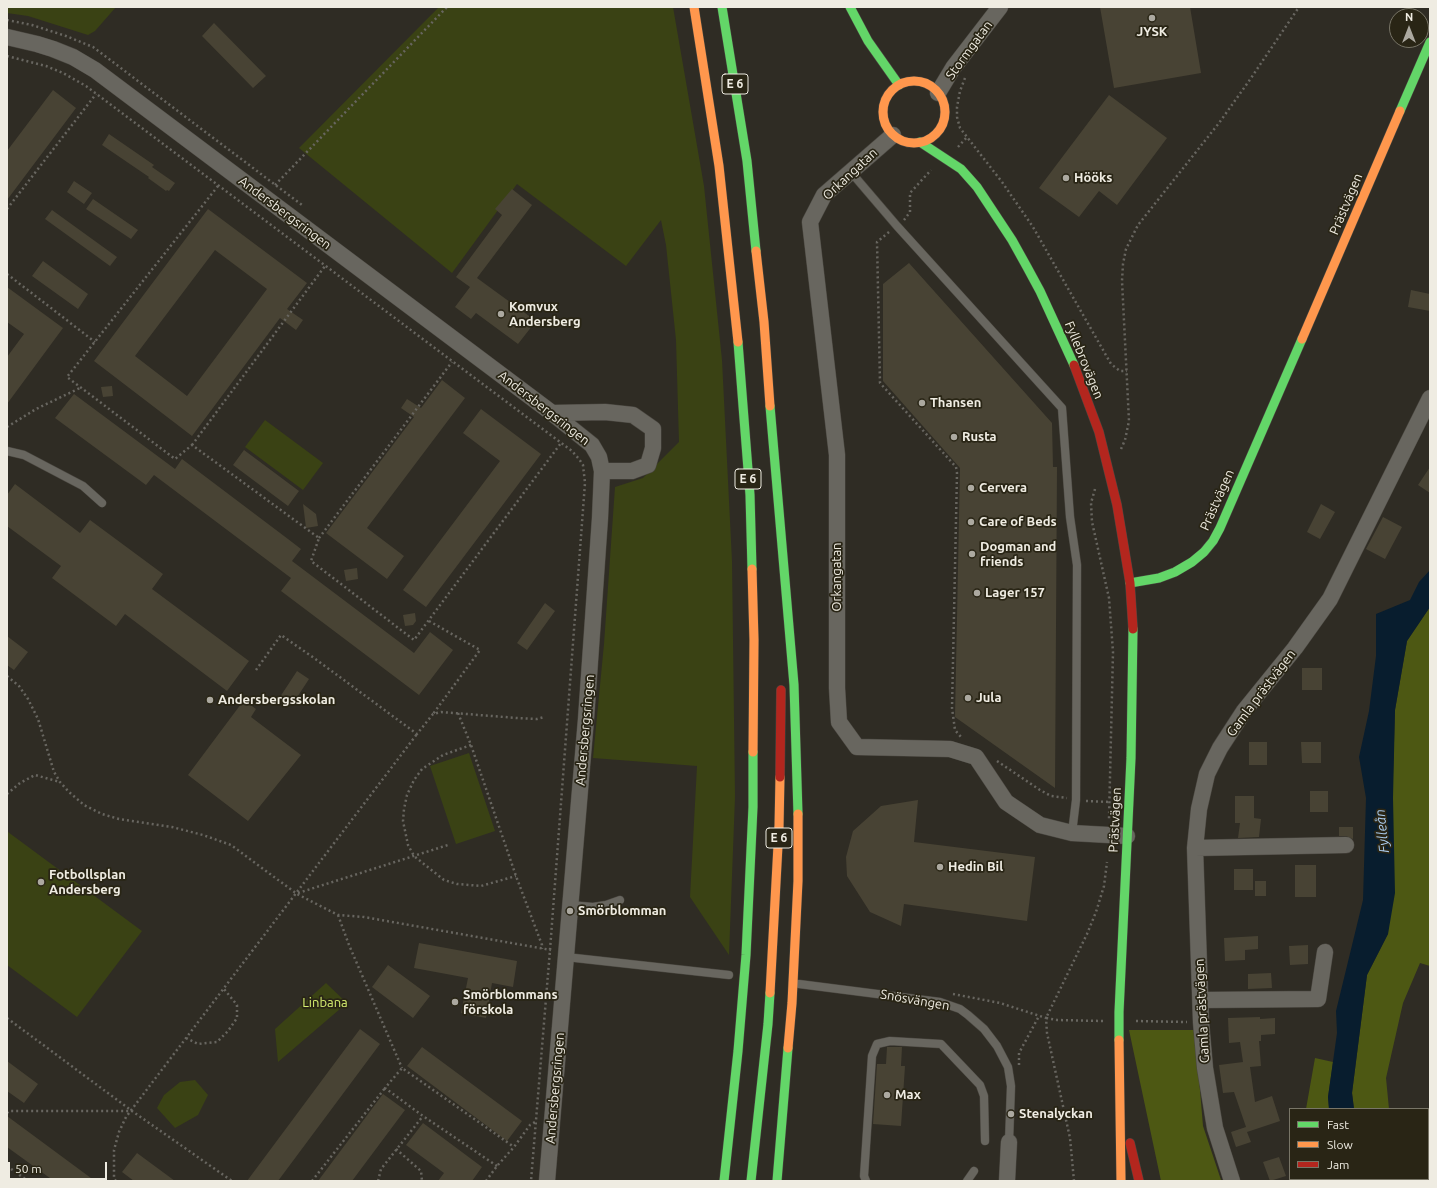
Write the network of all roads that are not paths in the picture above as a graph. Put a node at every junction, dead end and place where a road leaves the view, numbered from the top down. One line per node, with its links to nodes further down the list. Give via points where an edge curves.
1 (694, 7): 39 (main road, E 6, via 719,166 737,323 750,495 753,807 738,1051)
2 (722, 7): 20 (main road, E 6, via 747,161 764,322)
3 (850, 7): 7 (main road, via 868,41)
4 (1000, 7): 8 (street, Stormgatan, via 953,68)
5 (7, 37): 17 (street, Andersbergsringen, via 53,49 95,70)
6 (1430, 42): 22 (main road, Prästvägen, via 1213,542 1192,562 1175,572 1159,578)
7 (899, 85): 8 (main road, via 917,82 929,85); 10 (main road, via 890,92 883,109 884,120)
8 (938, 93): 9 (main road, via 944,108)
9 (942, 123): 11 (main road); 12 (main road, via 933,136)
10 (893, 135): 12 (main road, Fyllebrovägen, via 905,142); 15 (street, Orkangatan)
11 (947, 136)
12 (920, 142): 14 (main road, Fyllebrovägen)
13 (954, 150): 14 (main road, Fyllebrovägen)
14 (961, 169): 22 (main road, Fyllebrovägen, via 977,186 1012,240 1072,358 1106,462 1117,505)
15 (850, 172): 25 (lane, via 1062,408 1070,517 1077,565 1076,800); 25 (street, Orkangatan, via 824,195 810,222 837,455 839,722 857,746 950,749 976,757 1006,802 1040,825)
16 (1430, 398): 28 (street, Gamla prästvägen, via 1330,599 1295,648 1244,711 1220,748 1207,774)
17 (552, 413): 19 (street, Andersbergsringen, via 592,445 599,457); 19 (street, via 605,412 633,415 653,429 654,448 648,465 632,471)
18 (7, 451): 21 (lane, via 24,455 83,486)
19 (602, 472): 30 (street, Andersbergsringen, via 586,719)
20 (777, 494): 23 (main road, E 6); 45 (main road, via 794,685 798,881 791,1011)
21 (102, 503)
22 (1130, 583): 26 (main road, Prästvägen, via 1133,616)
23 (781, 638)
24 (781, 677): 44 (main road, E 6, via 779,827 769,1016)
25 (1072, 833): 26 (street, Orkangatan)
26 (1127, 836): 36 (main road, Prästvägen, via 1119,1012)
27 (1346, 845): 28 (street)
28 (1194, 848): 35 (street, Gamla prästvägen)
29 (620, 900): 30 (lane, via 593,907)
30 (570, 905): 32 (street, Andersbergsringen)
31 (1325, 952): 35 (street, via 1318,999)
32 (567, 953): 33 (lane); 41 (street, Andersbergsringen)
33 (729, 976)
34 (799, 984): 38 (lane, Snösvängen, via 940,1002 960,1009 968,1015 997,1046 1008,1067 1011,1086)
35 (1201, 1000): 51 (street, Gamla prästvägen, via 1205,1068 1215,1128)
36 (1121, 1098): 49 (main road, Prästvägen); 50 (main road, Prästvägen)
37 (985, 1141): 46 (lane, via 984,1096 980,1085 941,1044 890,1041 877,1044 872,1056 864,1176)
38 (1009, 1142): 48 (street, Snösvängen)
39 (726, 1163): 42 (main road); 43 (main road, E 6)
40 (974, 1171): 47 (lane)
41 (547, 1181)
42 (720, 1181)
43 (724, 1181)
44 (751, 1181)
45 (776, 1181)
46 (866, 1181)
47 (968, 1181)
48 (1007, 1181)
49 (1121, 1181)
50 (1139, 1181)
51 (1232, 1181)

